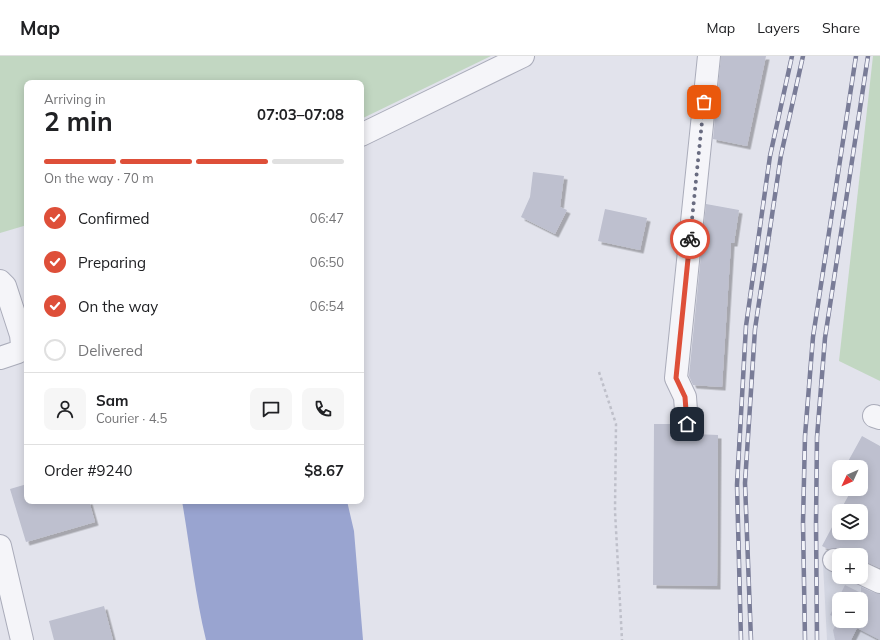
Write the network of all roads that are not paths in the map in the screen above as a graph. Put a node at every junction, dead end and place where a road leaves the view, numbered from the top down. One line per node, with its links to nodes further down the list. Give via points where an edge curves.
1 (522, 56): 3 (street)
2 (709, 56): 6 (street, via 676,378 685,397)
3 (364, 134)
4 (0, 281): 5 (street, via 5,286 22,345 18,352)
5 (0, 358)
6 (687, 424)
7 (0, 546): 10 (street)
8 (868, 576): 9 (street)
9 (880, 582)
10 (22, 640)

